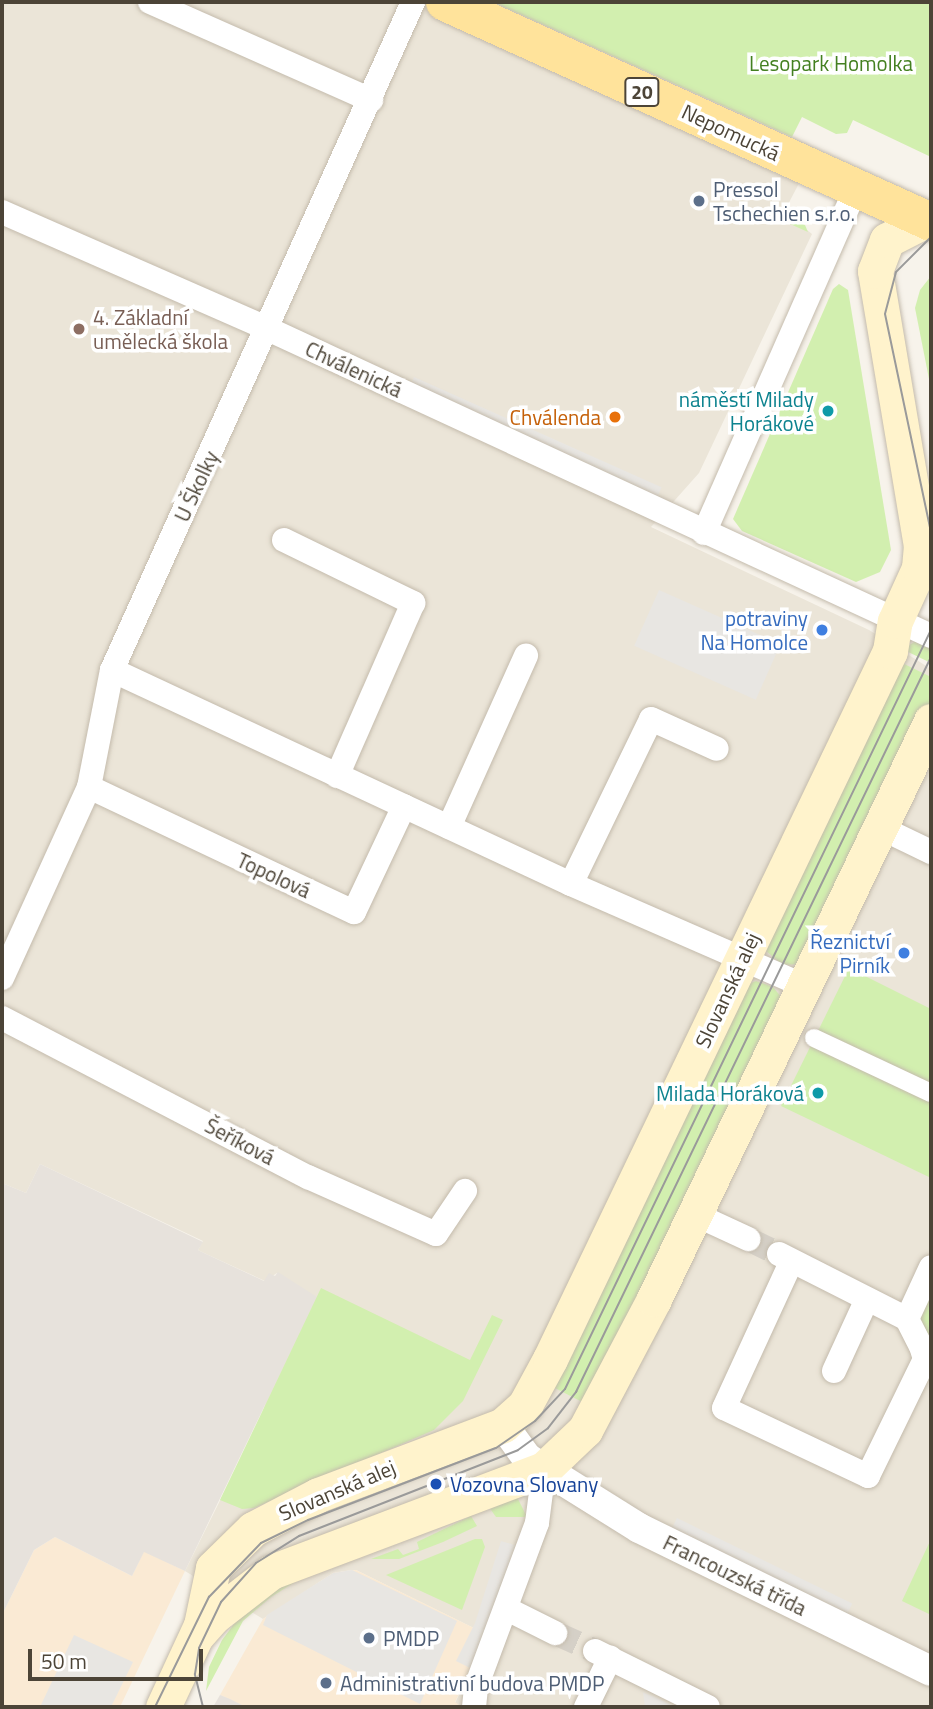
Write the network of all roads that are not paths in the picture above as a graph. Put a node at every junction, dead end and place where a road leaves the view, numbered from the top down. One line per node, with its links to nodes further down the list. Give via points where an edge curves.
1 (150, 2): 4 (street)
2 (413, 2): 4 (street, U Školky)
3 (445, 2): 5 (main road, Nepomucká / 20)
4 (371, 100): 9 (street, U Školky)
5 (859, 192): 7 (main road, 20); 8 (main road, via 880,223); 12 (street)
6 (2, 212): 9 (street, Chválenická)
7 (929, 221): 8 (main road, via 894,233)
8 (878, 254): 10 (main road, via 875,271)
9 (268, 329): 12 (street, Chválenická); 17 (street, U Školky)
10 (901, 428): 11 (main road); 14 (main road, via 921,558)
11 (931, 479)
12 (704, 533): 14 (street)
13 (284, 540): 20 (street, via 413,603)
14 (895, 621): 15 (street); 27 (main road, Slovanská alej, via 890,651)
15 (931, 636)
16 (526, 656): 23 (street)
17 (113, 670): 20 (street); 21 (street, U Školky)
18 (931, 721): 24 (main road, Slovanská alej)
19 (717, 749): 26 (street, via 651,719)
20 (337, 776): 22 (street)
21 (89, 787): 22 (street, Topolová, via 354,912); 28 (street, U Školky)
22 (404, 806): 23 (street)
23 (449, 827): 26 (street)
24 (879, 827): 25 (street); 29 (main road, Slovanská alej)
25 (931, 852)
26 (570, 884): 27 (street)
27 (742, 959): 29 (street); 41 (main road, Slovanská alej, via 545,1369 525,1405)
28 (2, 978)
29 (804, 986): 34 (main road, Slovanská alej)
30 (2, 1018): 33 (street, Šeříková, via 308,1177 436,1234)
31 (814, 1038): 32 (street)
32 (931, 1093)
33 (465, 1191)
34 (694, 1214): 35 (street); 42 (main road, Slovanská alej, via 594,1416 574,1444)
35 (748, 1239)
36 (931, 1267): 38 (street)
37 (867, 1299): 38 (street); 39 (street, via 785,1258 724,1408 868,1476); 40 (street)
38 (907, 1319): 39 (street)
39 (926, 1352)
40 (834, 1371)
41 (503, 1424): 42 (street, via 518,1450); 45 (main road, Slovanská alej, via 318,1495 253,1529 213,1568)
42 (544, 1469): 43 (street, via 537,1523); 45 (main road, Slovanská alej, via 290,1563 213,1617); 46 (street, Francouzská třída, via 639,1528)
43 (507, 1609): 44 (street); 48 (street, via 476,1687)
44 (555, 1633)
45 (195, 1639): 47 (main road, Slovanská alej)
46 (931, 1671)
47 (163, 1707)
48 (474, 1707)
49 (586, 1707): 50 (street, via 603,1655)
50 (708, 1707)

